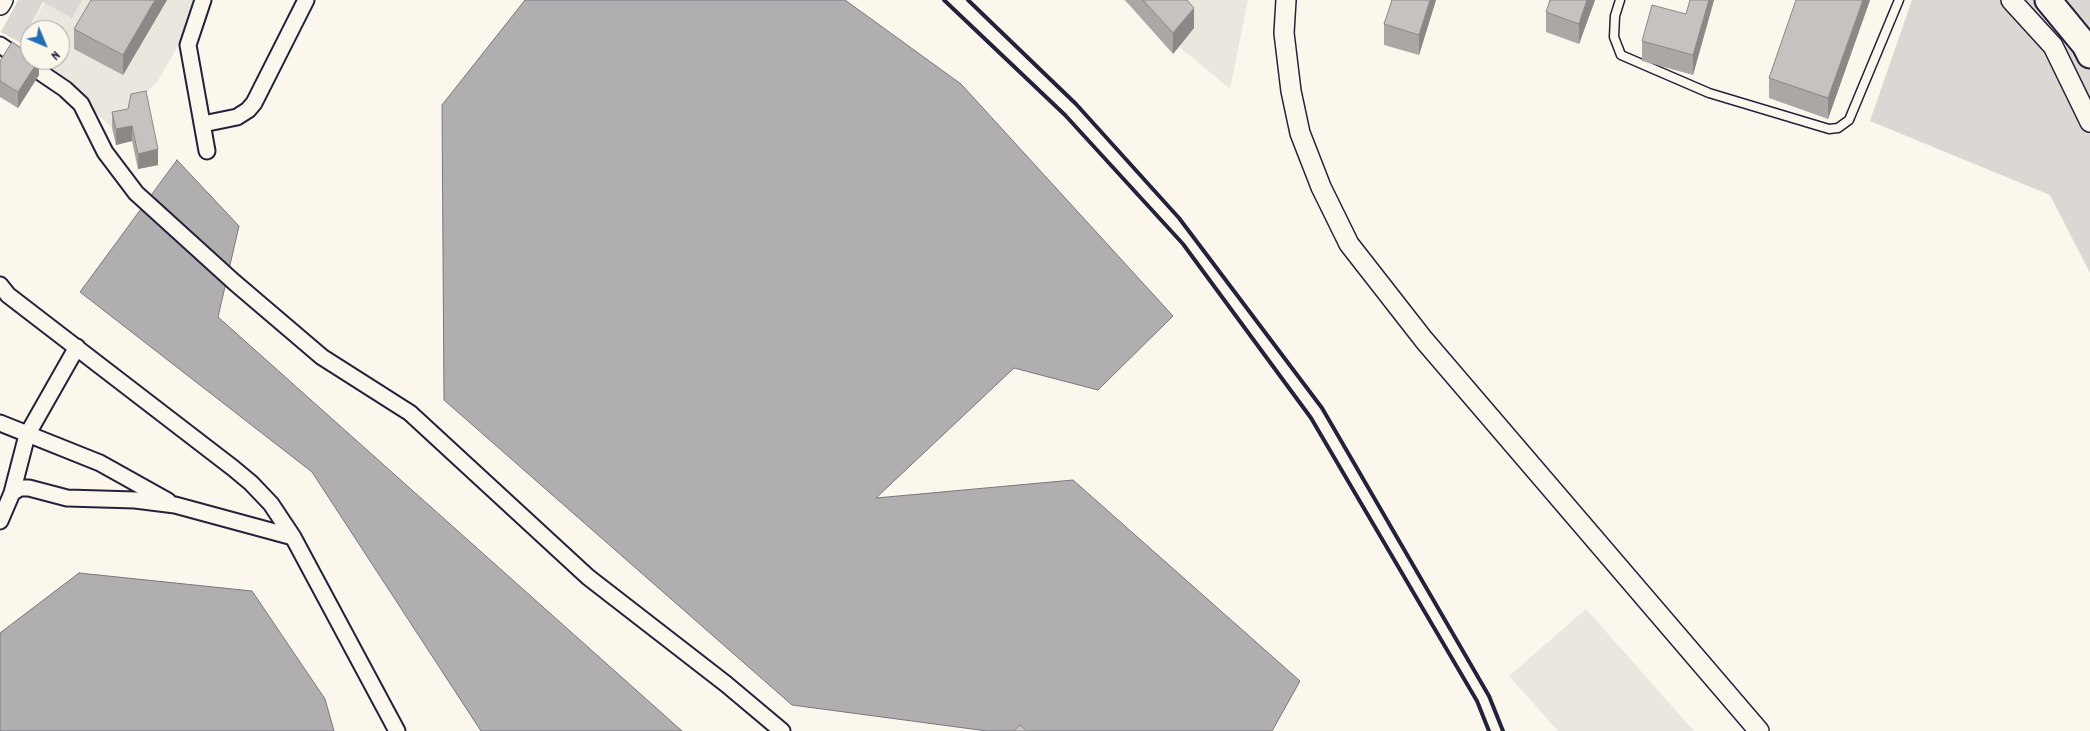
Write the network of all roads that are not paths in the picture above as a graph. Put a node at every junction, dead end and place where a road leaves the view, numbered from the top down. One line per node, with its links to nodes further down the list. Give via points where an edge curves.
1 (3, 0): 9 (street)
2 (203, 0): 13 (street, via 188,45)
3 (306, 0): 13 (street, via 254,103 237,117)
4 (1286, 0): 25 (street, via 1284,33 1300,133 1320,187 1349,244 1424,340)
5 (1620, 0): 6 (lane, via 1614,37 1621,55 1709,93 1829,129 1838,128 1848,120)
6 (1898, 0)
7 (2011, 0): 12 (street, via 2053,46)
8 (2048, 0): 11 (highway)
9 (0, 6)
10 (0, 45): 24 (street, via 82,104 105,152 142,200 234,282 322,357 410,413 588,577)
11 (2090, 55)
12 (2090, 122)
13 (203, 124): 14 (street)
14 (207, 151)
15 (0, 286): 16 (street)
16 (77, 347): 18 (street); 22 (street, via 251,483)
17 (0, 423): 18 (street)
18 (27, 435): 19 (street); 20 (street, via 100,463)
19 (6, 497): 20 (street, via 20,488 29,488 67,498); 21 (street)
20 (175, 505): 22 (street)
21 (0, 521)
22 (294, 536): 23 (street)
23 (397, 731)
24 (782, 731)
25 (1760, 731)

